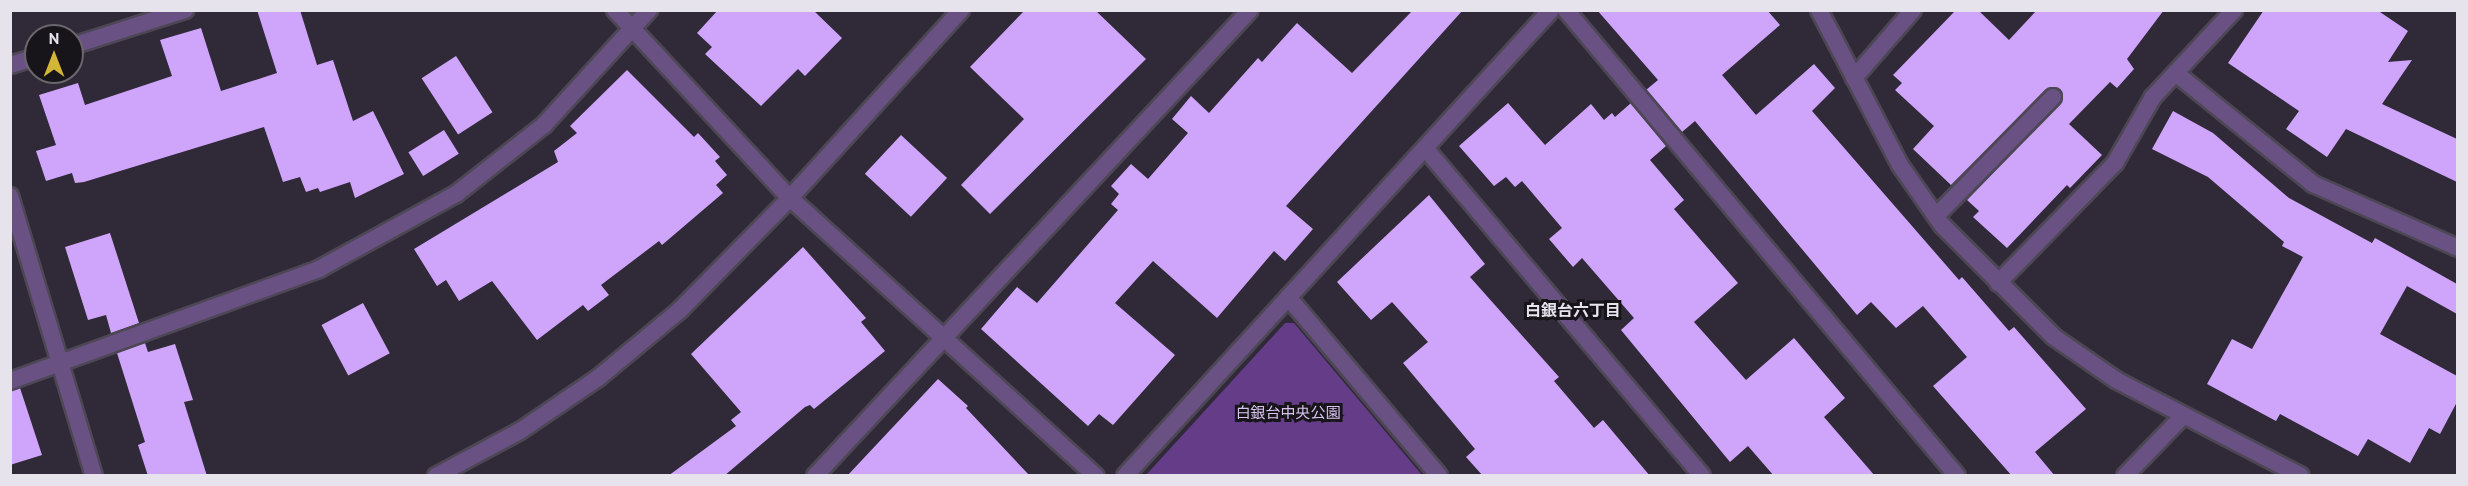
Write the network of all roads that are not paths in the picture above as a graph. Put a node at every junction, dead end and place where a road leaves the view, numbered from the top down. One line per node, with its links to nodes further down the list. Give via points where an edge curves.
1 (185, 10): 12 (street)
2 (615, 10): 11 (street)
3 (649, 10): 11 (street)
4 (961, 10): 18 (street)
5 (1250, 10): 23 (street)
6 (1551, 10): 16 (street)
7 (1566, 10): 34 (street)
8 (1819, 10): 14 (street)
9 (1913, 10): 14 (street)
10 (2234, 10): 13 (street)
11 (632, 29): 18 (street); 24 (street, via 544,125 456,194 319,268)
12 (84, 42)
13 (2178, 75): 20 (street, via 2313,184); 21 (street, via 2153,97 2115,163)
14 (1854, 78): 19 (street, via 1900,165)
15 (2053, 97): 19 (street)
16 (1425, 148): 22 (street); 33 (street)
17 (10, 196): 24 (street)
18 (790, 198): 23 (street); 29 (street, via 680,310 598,378 520,431)
19 (1936, 216): 21 (street)
20 (2457, 248)
21 (1998, 283): 26 (street, via 2054,337 2116,380)
22 (1288, 297): 31 (street); 32 (street)
23 (942, 339): 27 (street); 30 (street)
24 (61, 364): 25 (street); 28 (street)
25 (10, 381)
26 (2183, 416): 35 (street); 36 (street)
27 (816, 475)
28 (94, 476)
29 (436, 476)
30 (1095, 476)
31 (1125, 476)
32 (1439, 476)
33 (1702, 476)
34 (1957, 476)
35 (2125, 476)
36 (2301, 476)

